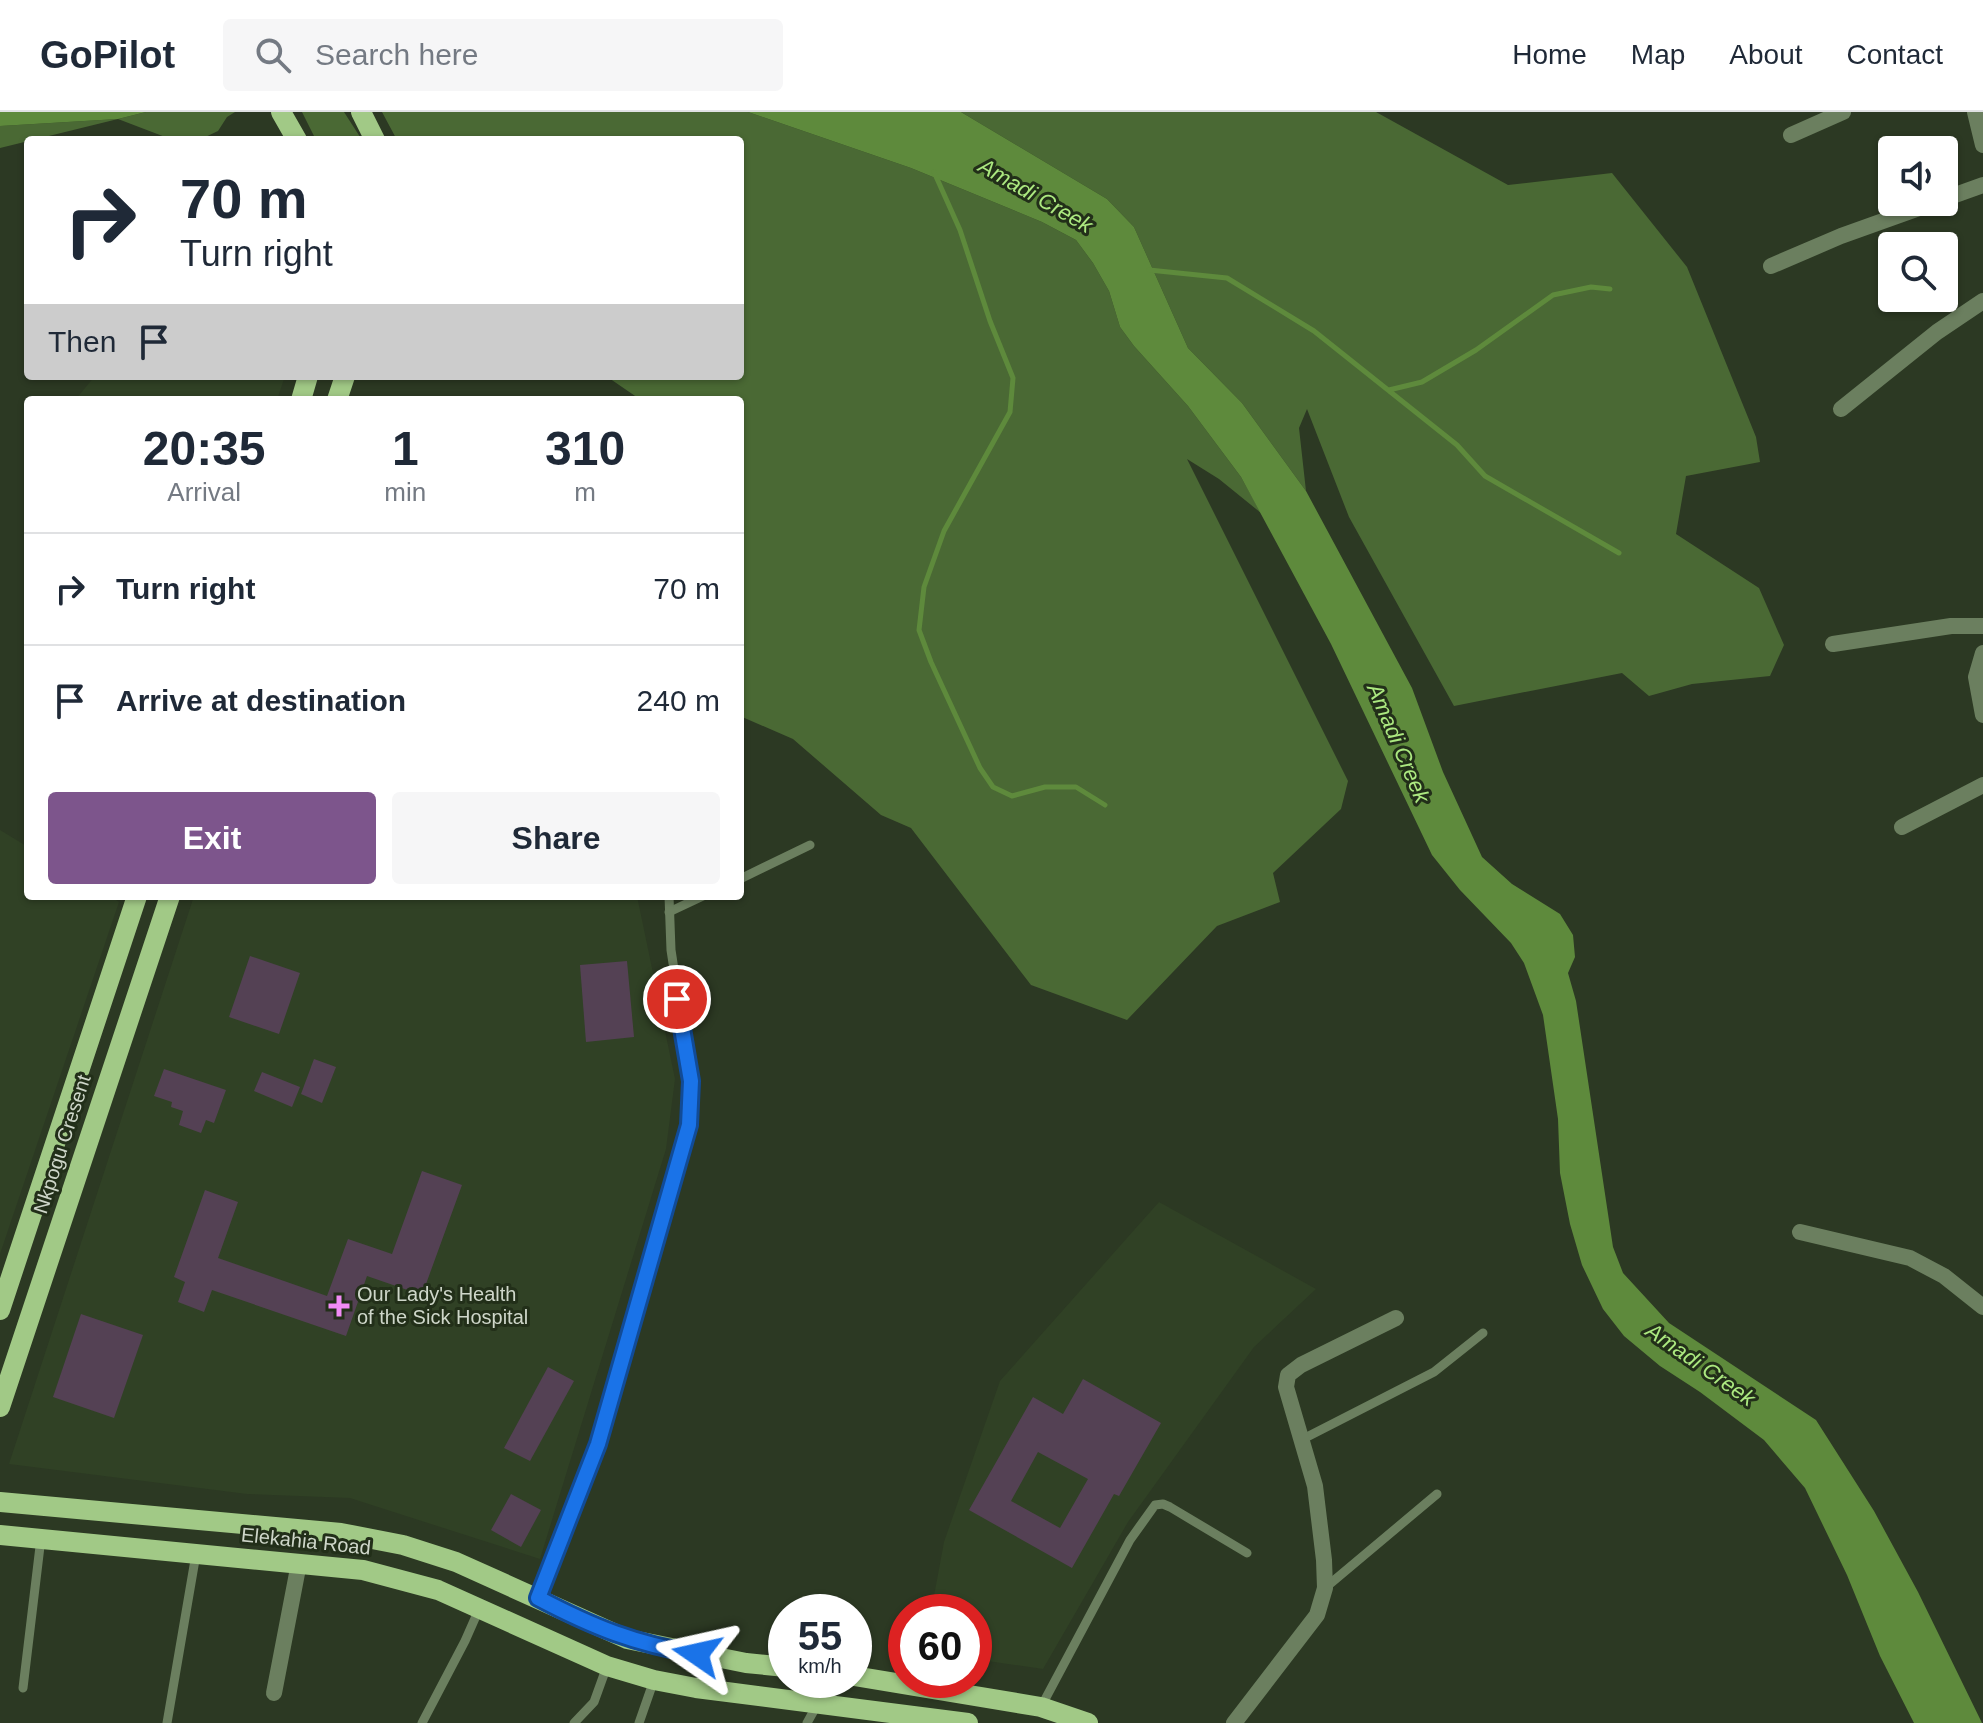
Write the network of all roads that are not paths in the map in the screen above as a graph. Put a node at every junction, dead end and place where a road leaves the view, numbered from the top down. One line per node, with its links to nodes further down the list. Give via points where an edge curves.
1 (281, 112): 6 (main road)
2 (1843, 112): 5 (street)
3 (1975, 112): 8 (street)
4 (362, 114): 7 (main road)
5 (1791, 135)
6 (295, 136)
7 (373, 136)
8 (1983, 145)
9 (1983, 185): 10 (street)
10 (1958, 194)
11 (1897, 216): 12 (street)
12 (1771, 266)
13 (1983, 301): 14 (street)
14 (1841, 409)
15 (1983, 626): 16 (street)
16 (1833, 644)
17 (1983, 653): 18 (street, via 1976,677)
18 (1983, 715)
19 (1983, 785): 20 (street)
20 (1902, 827)
21 (810, 845): 22 (lane)
22 (744, 877)
23 (136, 900): 30 (main road, Nkpogu Cresent)
24 (169, 900): 33 (main road, Nkpogu Cresent)
25 (669, 900): 27 (lane)
26 (694, 900): 27 (lane)
27 (669, 912): 44 (lane, via 691,1081 689,1125 598,1444)
28 (1800, 1232): 29 (street, via 1910,1258 1944,1276)
29 (1983, 1307)
30 (0, 1310)
31 (1396, 1318): 34 (street, via 1288,1375 1286,1387)
32 (1483, 1333): 34 (lane, via 1434,1372)
33 (0, 1407)
34 (1301, 1440): 43 (street, via 1315,1486)
35 (0, 1484): 37 (main road)
36 (1437, 1494): 43 (lane)
37 (10, 1503): 44 (main road, Elekahia Road, via 341,1533 456,1562)
38 (0, 1535): 39 (main road, Elekahia Road)
39 (41, 1538): 41 (main road, Elekahia Road); 50 (lane)
40 (1247, 1553): 53 (lane, via 1170,1507 1155,1505 1130,1540)
41 (196, 1554): 42 (main road, Elekahia Road); 55 (lane)
42 (299, 1563): 45 (main road, Elekahia Road, via 390,1576); 51 (street)
43 (1325, 1588): 62 (street, via 1317,1615)
44 (538, 1598): 46 (main road, Elekahia Road, via 627,1639)
45 (480, 1607): 47 (main road, Elekahia Road); 56 (lane)
46 (768, 1665)
47 (607, 1666): 49 (main road, Elekahia Road); 57 (lane, via 594,1702)
48 (872, 1679): 53 (main road)
49 (654, 1680): 52 (main road, Elekahia Road); 58 (lane)
50 (23, 1688)
51 (274, 1693)
52 (819, 1702): 54 (main road, Elekahia Road); 59 (lane)
53 (1041, 1707): 61 (main road)
54 (927, 1720): 60 (main road, Elekahia Road)
55 (167, 1723)
56 (422, 1723)
57 (574, 1723)
58 (639, 1723)
59 (807, 1723)
60 (968, 1723)
61 (1088, 1723)
62 (1234, 1723)

